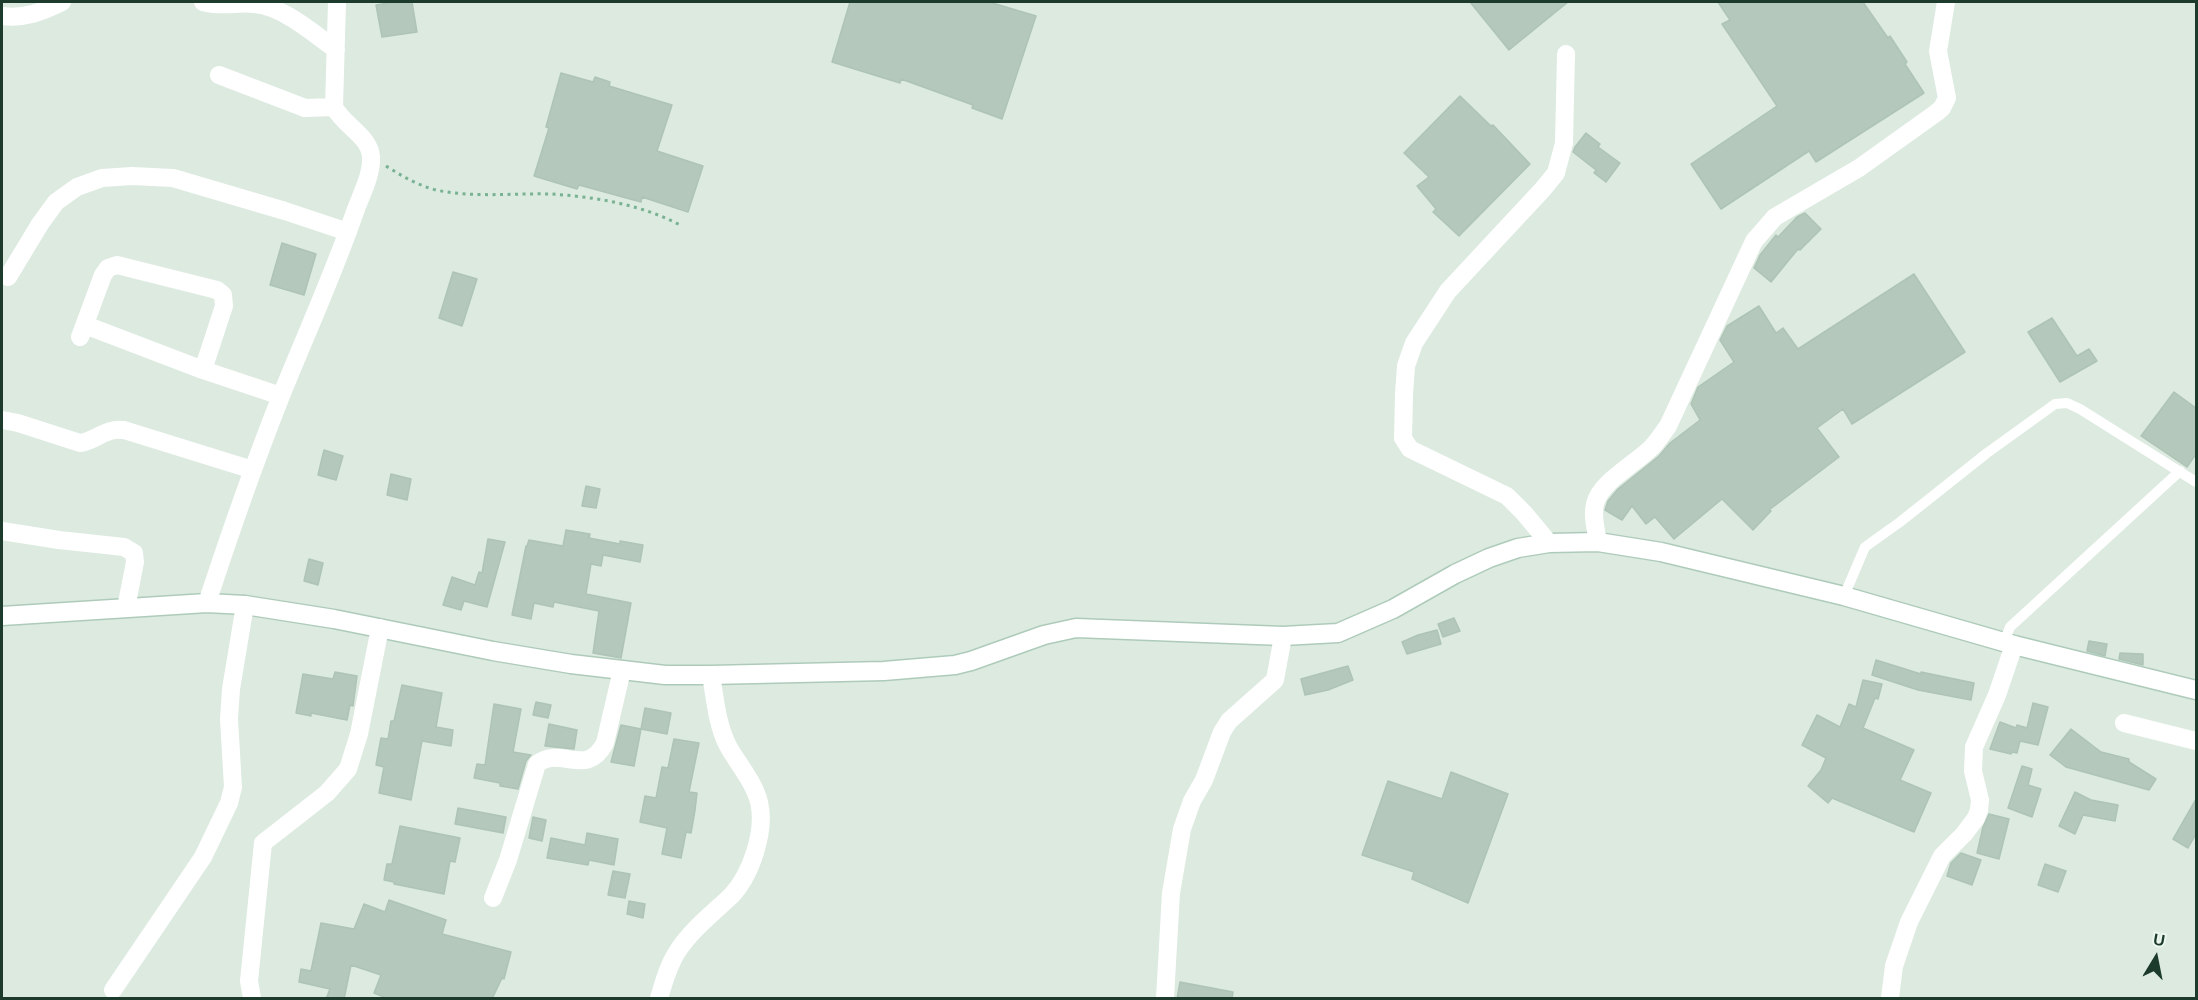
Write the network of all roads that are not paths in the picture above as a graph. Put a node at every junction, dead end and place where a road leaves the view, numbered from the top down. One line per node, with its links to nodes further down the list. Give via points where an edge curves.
1 (62, 2): 5 (street, via 28,16)
2 (203, 2): 6 (street, via 259,4 298,22)
3 (337, 2): 6 (street)
4 (1946, 2): 19 (street, via 1938,51 1947,91 1945,103 1858,168 1775,217 1754,242 1668,426 1650,448 1599,494 1593,516)
5 (2, 16)
6 (336, 50): 9 (street)
7 (1566, 54): 20 (street, via 1564,143 1556,173 1448,291 1409,353 1404,394 1403,438 1410,449 1507,496)
8 (219, 75): 9 (street, via 305,108)
9 (334, 107): 10 (street, via 368,145 371,156)
10 (348, 232): 11 (street, via 173,178 102,178 77,187 56,202); 13 (street)
11 (8, 277)
12 (202, 370): 12 (street, via 83,331 108,268 117,265 217,290 223,295 224,306); 13 (street)
13 (281, 396): 15 (street)
14 (2, 420): 15 (street, via 80,443 108,430 124,430)
15 (253, 470): 22 (street)
16 (2180, 471): 17 (lane); 21 (lane, via 2080,409 2067,403 2055,404 1865,547); 28 (lane, via 2010,627)
17 (2196, 482)
18 (2, 531): 23 (street, via 124,547 134,554 135,562)
19 (1598, 542): 20 (street); 21 (street, via 1661,552)
20 (1549, 543): 27 (street, via 1518,548 1472,565 1349,630)
21 (1844, 596): 28 (street)
22 (207, 603): 23 (street); 25 (street)
23 (126, 608): 24 (street)
24 (2, 616)
25 (243, 621): 26 (street, via 286,610); 35 (street, via 231,689 233,787 229,803 203,856)
26 (380, 627): 29 (street, via 493,651); 36 (street, via 359,734 348,769 327,793 263,843 249,981)
27 (1283, 636): 30 (street, via 1077,628 1044,634 955,665 884,671); 38 (street, via 1275,680 1222,732 1182,829 1171,893)
28 (2009, 644): 31 (street); 39 (street, via 1994,702 1974,747 1979,810 1964,834 1941,856 1909,922 1894,966)
29 (622, 670): 30 (street); 34 (street, via 600,753 582,762 554,758 537,764)
30 (711, 675): 37 (street, via 723,733 759,801 760,827 754,858 740,882 677,952)
31 (2196, 690)
32 (2124, 723): 33 (street)
33 (2196, 741)
34 (493, 898)
35 (113, 990)
36 (252, 999)
37 (659, 999)
38 (1165, 999)
39 (1890, 999)

